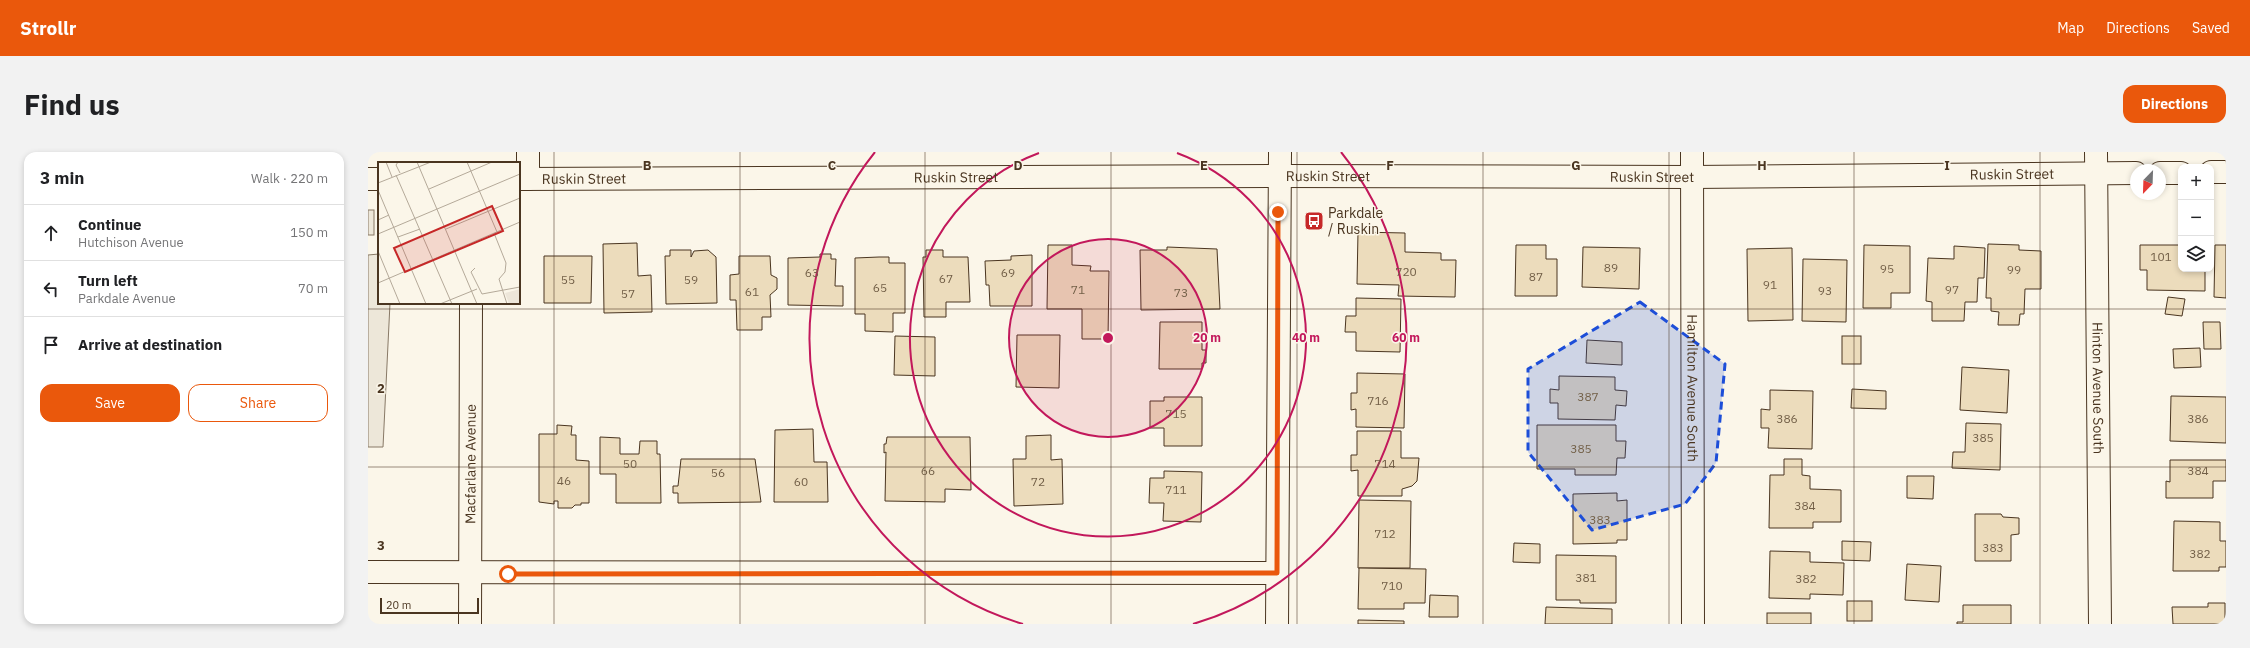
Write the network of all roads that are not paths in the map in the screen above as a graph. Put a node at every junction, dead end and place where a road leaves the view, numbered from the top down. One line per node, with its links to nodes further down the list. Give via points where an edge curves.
1 (528, 152): 13 (street)
2 (1280, 152): 11 (street)
3 (1692, 152): 12 (street, Hamilton Avenue South)
4 (2096, 152): 10 (street, Hinton Avenue South)
5 (2214, 172): 6 (street)
6 (2226, 172)
7 (2130, 173): 10 (street, Ruskin Street)
8 (2166, 173): 9 (street)
9 (2178, 173)
10 (2096, 174): 12 (street, Ruskin Street); 21 (street, Hinton Avenue South)
11 (1279, 176): 12 (street, Ruskin Street); 13 (street, Ruskin Street); 16 (street)
12 (1692, 178): 20 (street, Hamilton Avenue South)
13 (523, 179)
14 (471, 304): 17 (street, Macfarlane Avenue)
15 (368, 572): 17 (street)
16 (1277, 573): 17 (street); 19 (street)
17 (470, 574): 18 (street, Macfarlane Avenue)
18 (470, 624)
19 (1277, 624)
20 (1693, 624)
21 (2100, 624)

